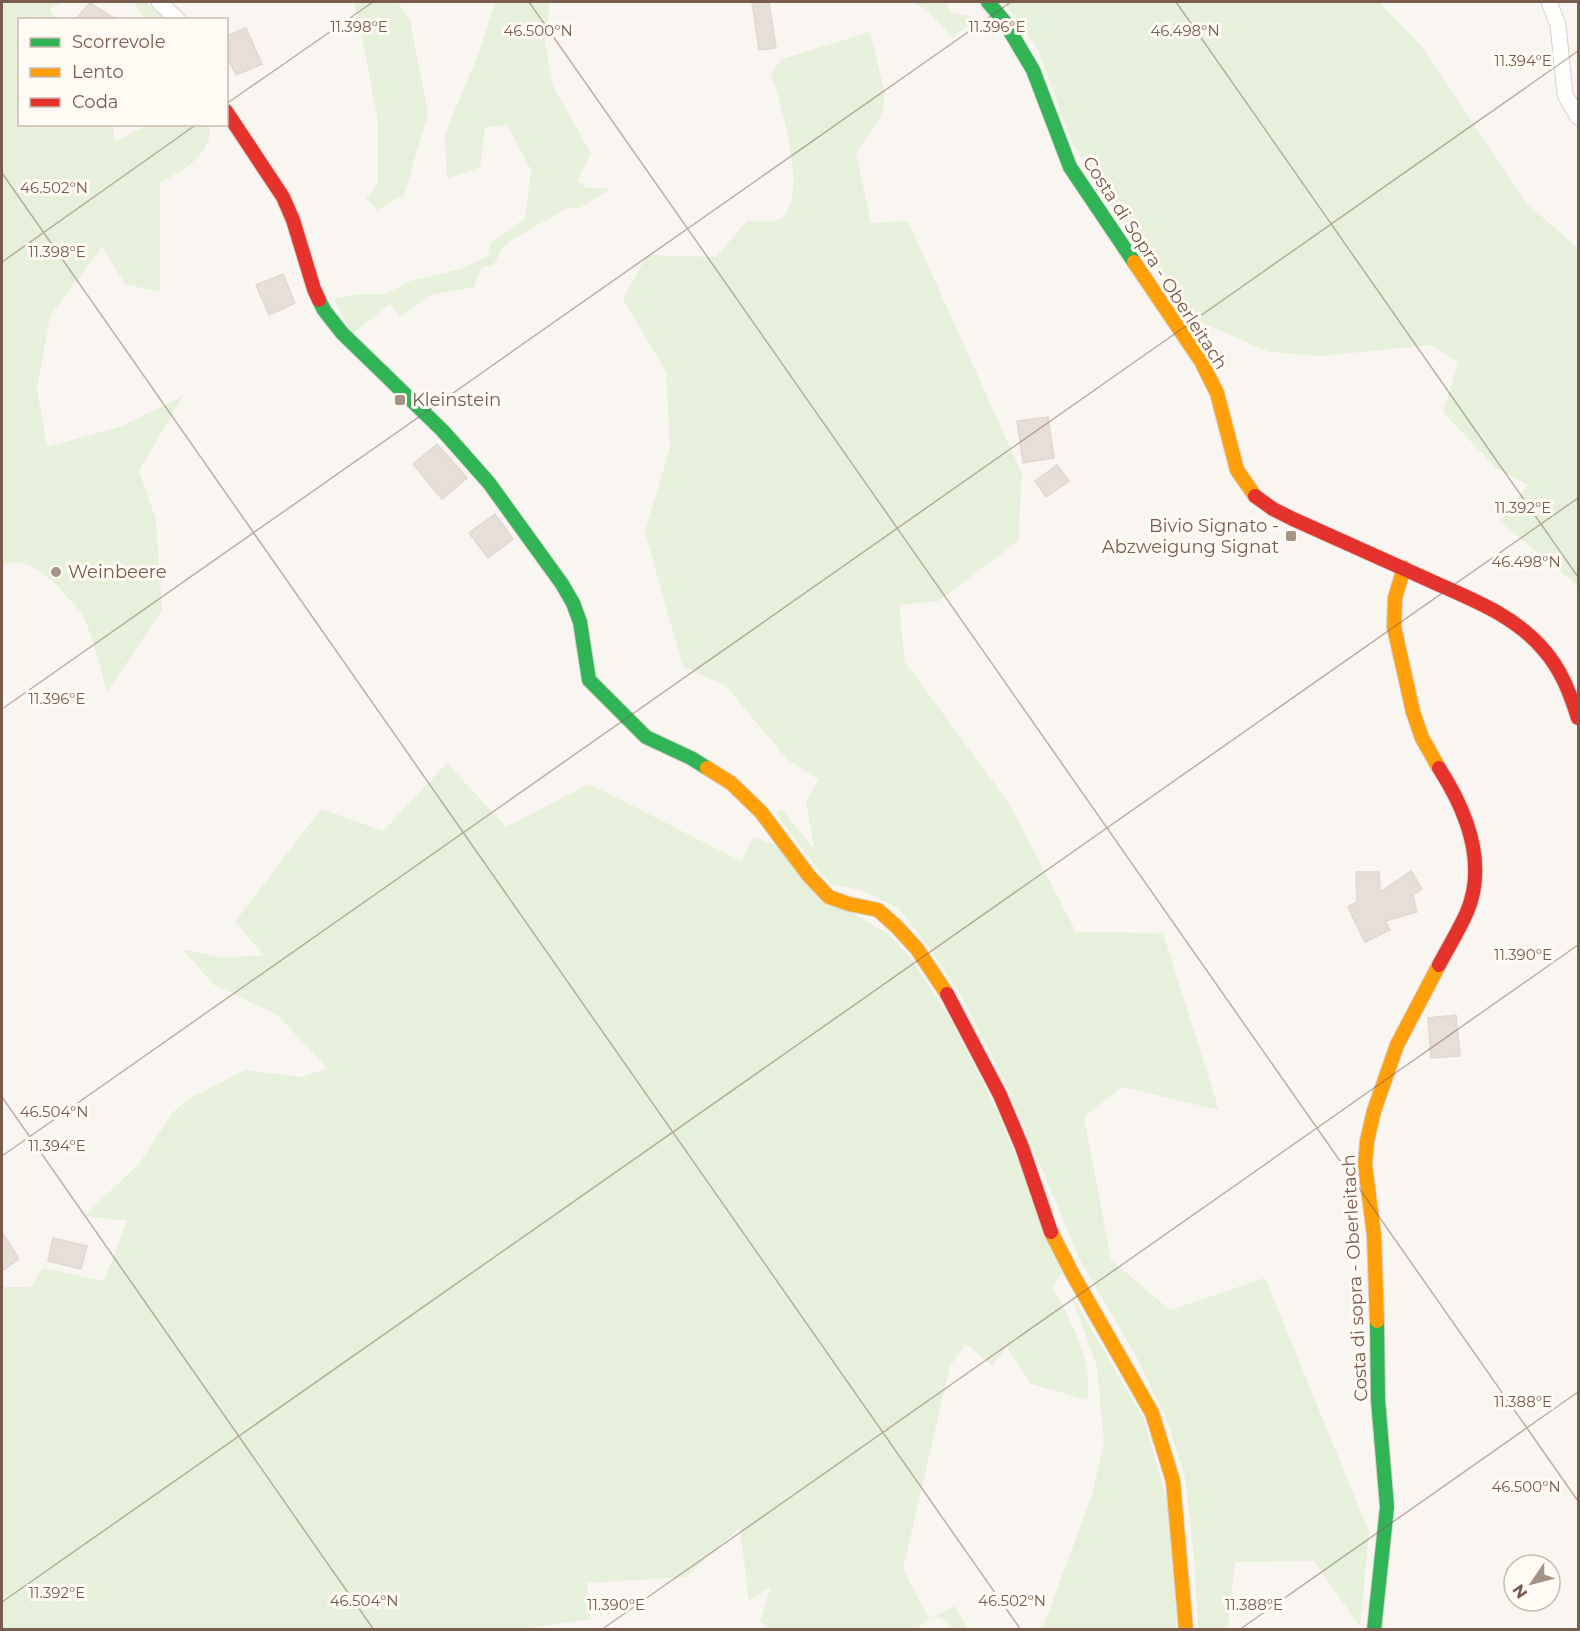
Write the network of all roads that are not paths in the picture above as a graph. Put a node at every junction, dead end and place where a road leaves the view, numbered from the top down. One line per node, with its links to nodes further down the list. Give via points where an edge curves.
1 (159, 2): 4 (street)
2 (988, 2): 7 (street, Costa di Sopra - Oberleitach, via 1033,70 1070,167 1201,361 1217,393 1237,470 1246,486 1273,509)
3 (1549, 2): 6 (street, via 1558,25 1565,96)
4 (176, 18)
5 (228, 114): 9 (street, via 283,197 324,310 489,483 562,584 580,622 589,680 646,737 692,758 731,783 761,812 829,897 878,910 917,949 949,998 1000,1095 1048,1225 1152,1413 1173,1481)
6 (1578, 117)
7 (1404, 568): 8 (street, Costa di Sopra - Oberleitach, via 1464,596 1519,627 1538,643 1555,663); 10 (street, Costa di sopra - Oberleitach, via 1396,588 1393,618 1401,668 1427,748 1464,816 1476,871 1467,912 1397,1045 1367,1141 1365,1165 1374,1235 1378,1400 1387,1507)
8 (1578, 718)
9 (1186, 1629)
10 (1374, 1629)

